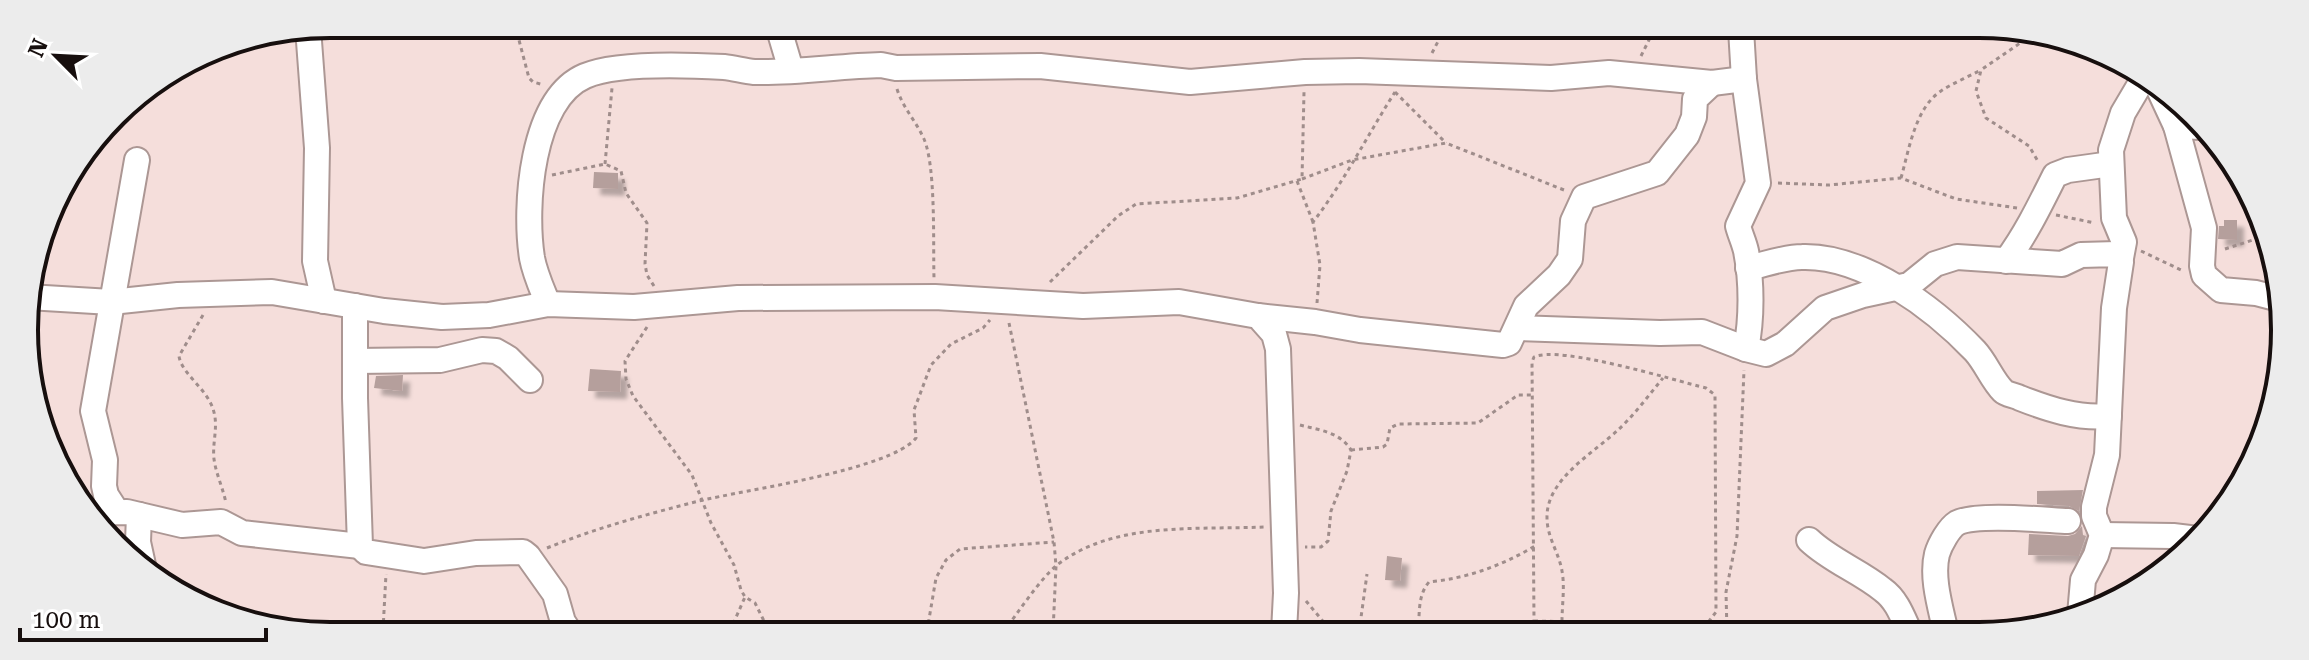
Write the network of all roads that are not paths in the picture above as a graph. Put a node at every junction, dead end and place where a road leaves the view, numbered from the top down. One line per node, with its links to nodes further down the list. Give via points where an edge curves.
1 (782, 38): 4 (street)
2 (1741, 38): 5 (street)
3 (309, 39): 19 (street, via 317,148 315,261)
4 (791, 70): 6 (street, via 1040,66 1190,82 1305,72 1551,78 1632,73); 21 (street, via 614,70 589,74 563,90 538,139 533,179 532,260)
5 (1744, 79): 6 (street); 15 (street, via 1758,183 1738,226)
6 (1712, 83): 26 (street, via 1695,99 1687,135 1662,168 1584,197 1573,221 1570,259 1526,306)
7 (2139, 86): 12 (street, via 2115,133)
8 (2167, 106): 9 (street)
9 (2176, 126): 10 (street); 17 (street, via 2204,228 2202,266 2208,281 2221,290)
10 (2188, 126)
11 (137, 160): 20 (street)
12 (2111, 164): 13 (street, via 2112,206 2124,242); 14 (street, via 2068,170 2053,178)
13 (2121, 258): 14 (street, via 2113,253 2081,255 2062,264); 32 (street)
14 (2017, 262): 16 (street, via 1957,257)
15 (1748, 268): 16 (street, via 1800,257 1830,258); 28 (street)
16 (1897, 288): 28 (street, via 1825,308 1774,352); 32 (street, via 1960,336 2005,393 2049,409)
17 (2269, 296)
18 (40, 298): 20 (street)
19 (324, 301): 20 (street, via 272,292); 22 (street)
20 (111, 302): 34 (street, via 93,411 105,460 106,495)
21 (548, 304): 23 (street, via 634,307 738,298 935,297 1083,306 1179,302); 24 (street)
22 (355, 306): 24 (street); 30 (street)
23 (1258, 316): 25 (street); 27 (street)
24 (442, 317): 29 (street)
25 (1304, 320): 26 (street, via 1503,345); 27 (street)
26 (1518, 328): 28 (street, via 1702,332)
27 (1276, 339): 43 (street)
28 (1746, 349)
29 (440, 360): 30 (street); 31 (street, via 496,351)
30 (355, 361): 39 (street)
31 (530, 380)
32 (2109, 416): 36 (street, via 2107,455 2094,507)
33 (102, 513): 34 (street)
34 (128, 514): 39 (street, via 174,525 210,521 242,533); 40 (street)
35 (2068, 521): 45 (street, via 1976,519 1956,524 1937,554)
36 (2102, 535): 37 (street); 41 (street, via 2083,580)
37 (2183, 538)
38 (1809, 540): 44 (street, via 1885,590)
39 (360, 546): 42 (street, via 366,552 424,561 516,551 528,556 555,594)
40 (140, 553)
41 (2081, 604)
42 (563, 622)
43 (1284, 622)
44 (1904, 622)
45 (1944, 622)

